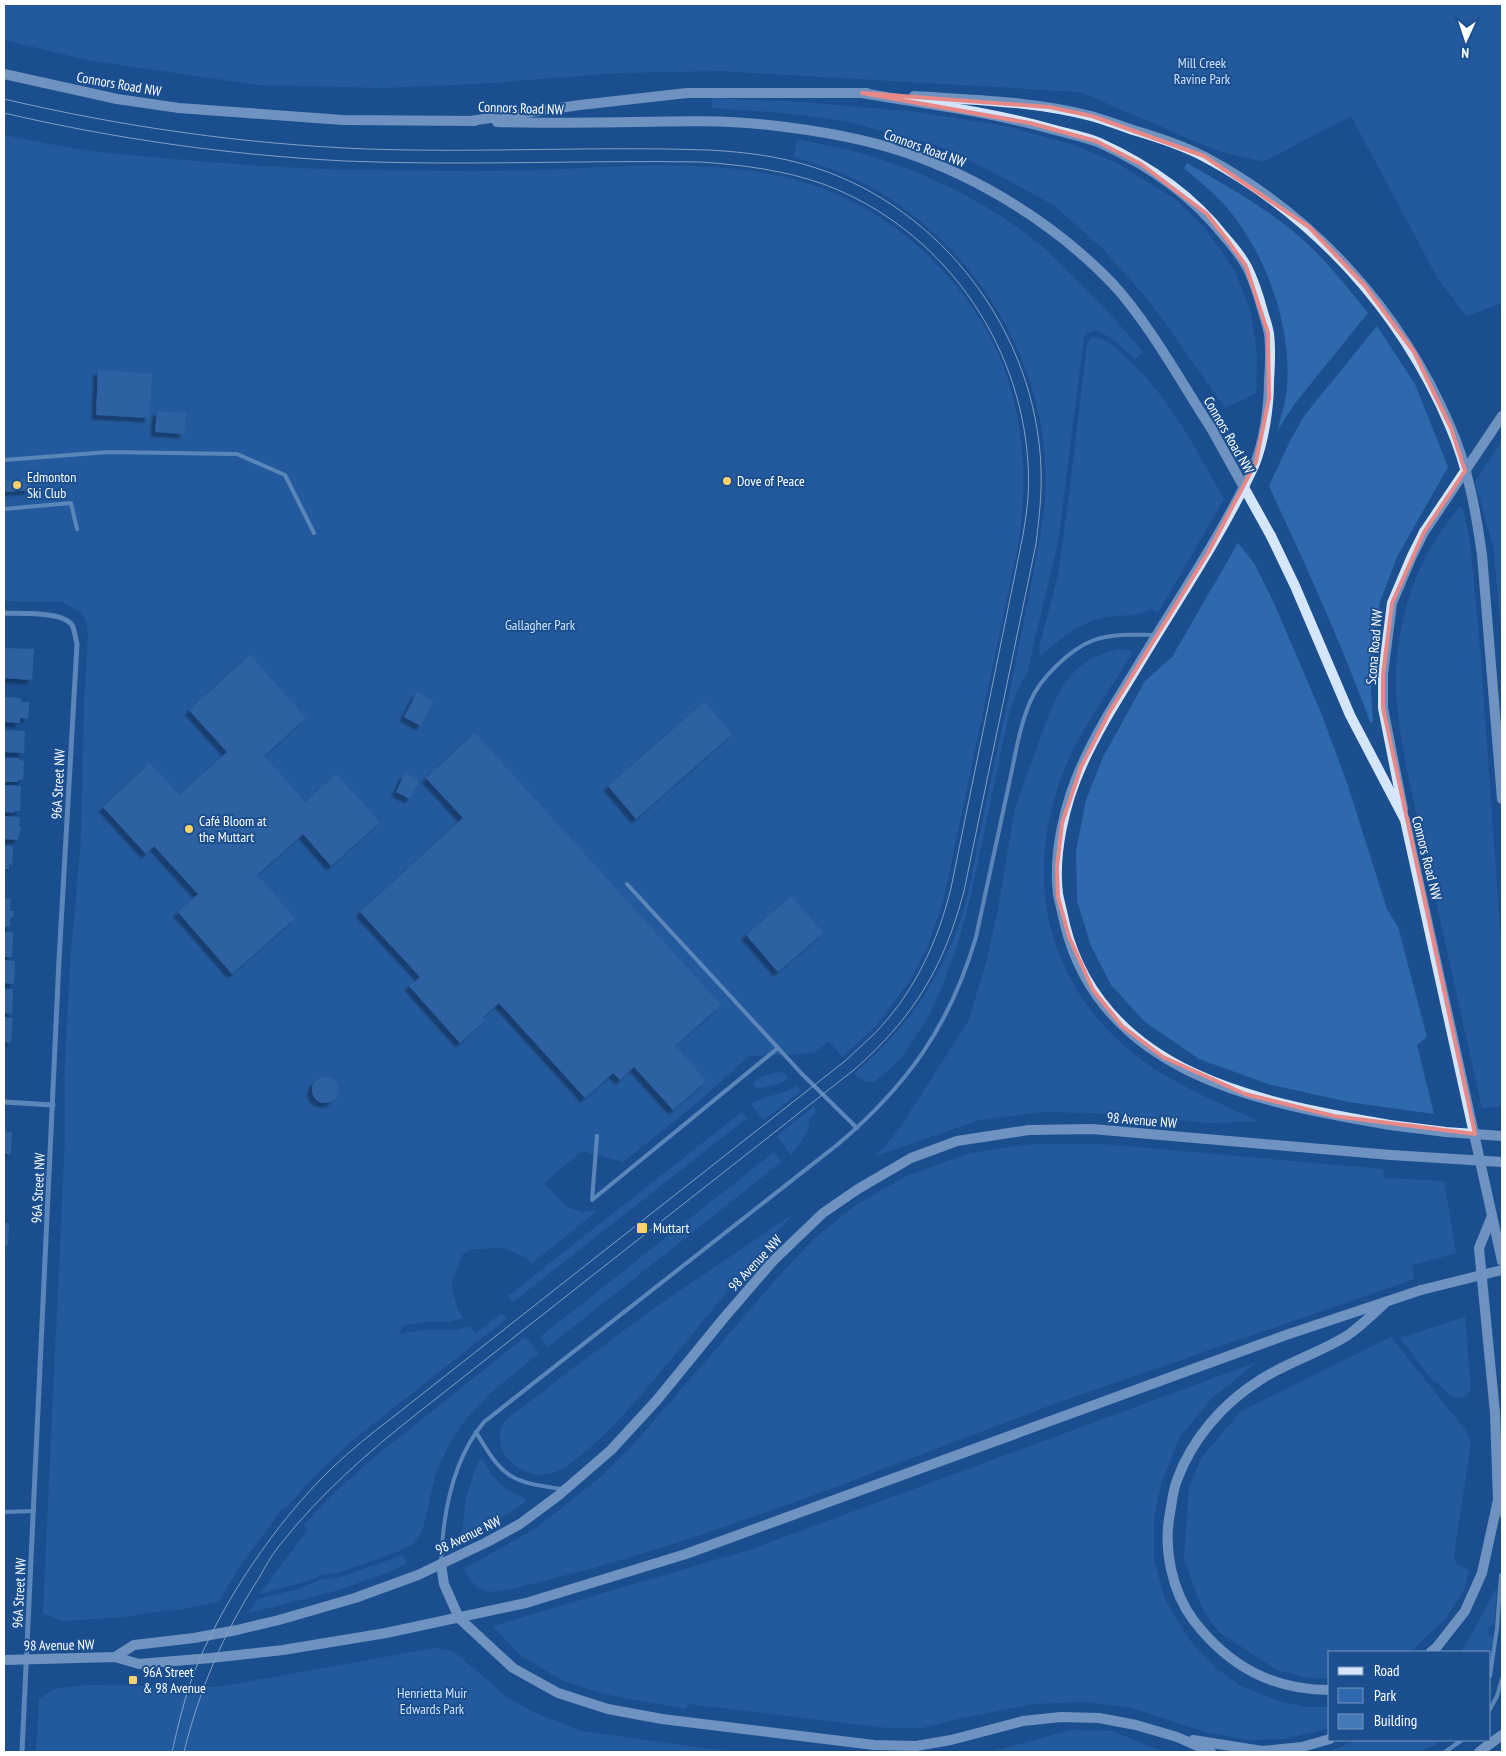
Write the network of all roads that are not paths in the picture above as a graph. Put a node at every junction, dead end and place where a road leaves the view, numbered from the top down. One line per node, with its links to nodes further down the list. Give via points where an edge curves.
1 (4, 74): 3 (main road, Connors Road NW, via 117,99 179,108 343,120)
2 (862, 93): 3 (main road, Connors Road NW, via 687,93); 10 (main road, via 1030,123 1096,141 1173,185 1206,214 1246,266 1259,297 1268,333 1270,364 1269,398 1256,462 1209,550); 11 (main road, Connors Road NW, via 1049,107 1092,116 1168,141 1204,156 1232,173 1308,227 1341,258 1381,305 1414,352 1451,428 1467,475 1482,555)
3 (470, 121): 12 (main road, Connors Road NW, bridge, via 559,124 699,121 768,125 860,140 905,153 962,176 1053,230 1113,284 1145,326 1211,428 1271,536 1350,715)
4 (1502, 416): 12 (main road, Scona Road NW, bridge, via 1424,532 1392,603 1383,674 1383,708)
5 (4, 460): 8 (lane, via 109,452 237,454 285,475)
6 (4, 509): 7 (lane, via 71,503)
7 (77, 529)
8 (314, 533)
9 (4, 613): 16 (street, 96A Street NW, via 55,615 73,626 77,644)
10 (1156, 635): 17 (lane, via 1117,635 1094,640 1062,661 1037,688 1025,715 976,937 962,982 916,1064 892,1094); 19 (main road, bridge, via 1080,767 1062,823 1057,867 1058,897 1068,937 1093,990 1122,1026 1163,1057 1191,1073 1245,1094 1289,1106 1390,1125)
11 (1502, 799)
12 (1405, 820): 21 (main road, Connors Road NW)
13 (627, 884): 14 (lane)
14 (778, 1048): 17 (lane); 18 (lane, via 592,1200)
15 (4, 1102): 16 (street)
16 (53, 1105): 28 (street, 96A Street NW)
17 (857, 1128): 25 (lane, via 515,1396)
18 (597, 1136)
19 (1502, 1136)
20 (1502, 1162): 26 (main road, 98 Avenue NW, bridge, via 1092,1129 1029,1130 957,1141 911,1158 823,1213 773,1261 658,1400 611,1450)
21 (1493, 1215): 22 (main road, Connors Road NW); 27 (main road, via 1479,1248)
22 (1502, 1261)
23 (1502, 1270): 24 (main road, 98 Avenue NW, bridge)
24 (1391, 1299): 33 (main road, 98 Avenue NW, via 686,1554 526,1603); 40 (main road, via 1348,1335 1260,1380 1222,1409 1198,1439 1176,1480 1168,1524 1168,1556 1176,1587 1190,1616 1209,1640 1245,1669 1268,1680 1298,1688)
25 (476, 1432): 26 (lane, via 490,1455 514,1479 531,1485); 31 (lane, via 455,1478 442,1534)
26 (564, 1489): 31 (main road, 98 Avenue NW, via 520,1524)
27 (1500, 1502): 30 (lane); 34 (main road, via 1482,1573 1466,1610)
28 (34, 1511): 29 (lane); 36 (street, 96A Street NW)
29 (4, 1512)
30 (1502, 1516)
31 (441, 1564): 33 (main road, via 444,1584); 35 (main road, 98 Avenue NW, via 321,1609 237,1630 134,1645)
32 (1501, 1575): 38 (lane)
33 (458, 1618): 35 (main road, 98 Avenue NW, via 301,1647 211,1658 139,1664); 43 (main road, via 513,1668 558,1693 608,1709 662,1719 874,1745 916,1746 1024,1721 1061,1717 1098,1718 1136,1725)
34 (1434, 1651)
35 (115, 1657): 36 (main road, 98 Avenue NW)
36 (28, 1659): 37 (main road, 98 Avenue NW); 46 (street, 96A Street NW)
37 (4, 1660)
38 (1491, 1669)
39 (1502, 1679): 41 (lane)
40 (1328, 1690)
41 (1491, 1707)
42 (1502, 1735): 49 (main road)
43 (1177, 1738): 44 (main road, via 1262,1751 1302,1747); 47 (main road)
44 (1328, 1740)
45 (1461, 1741): 48 (lane)
46 (22, 1752)
47 (1211, 1752)
48 (1445, 1752)
49 (1478, 1752)

